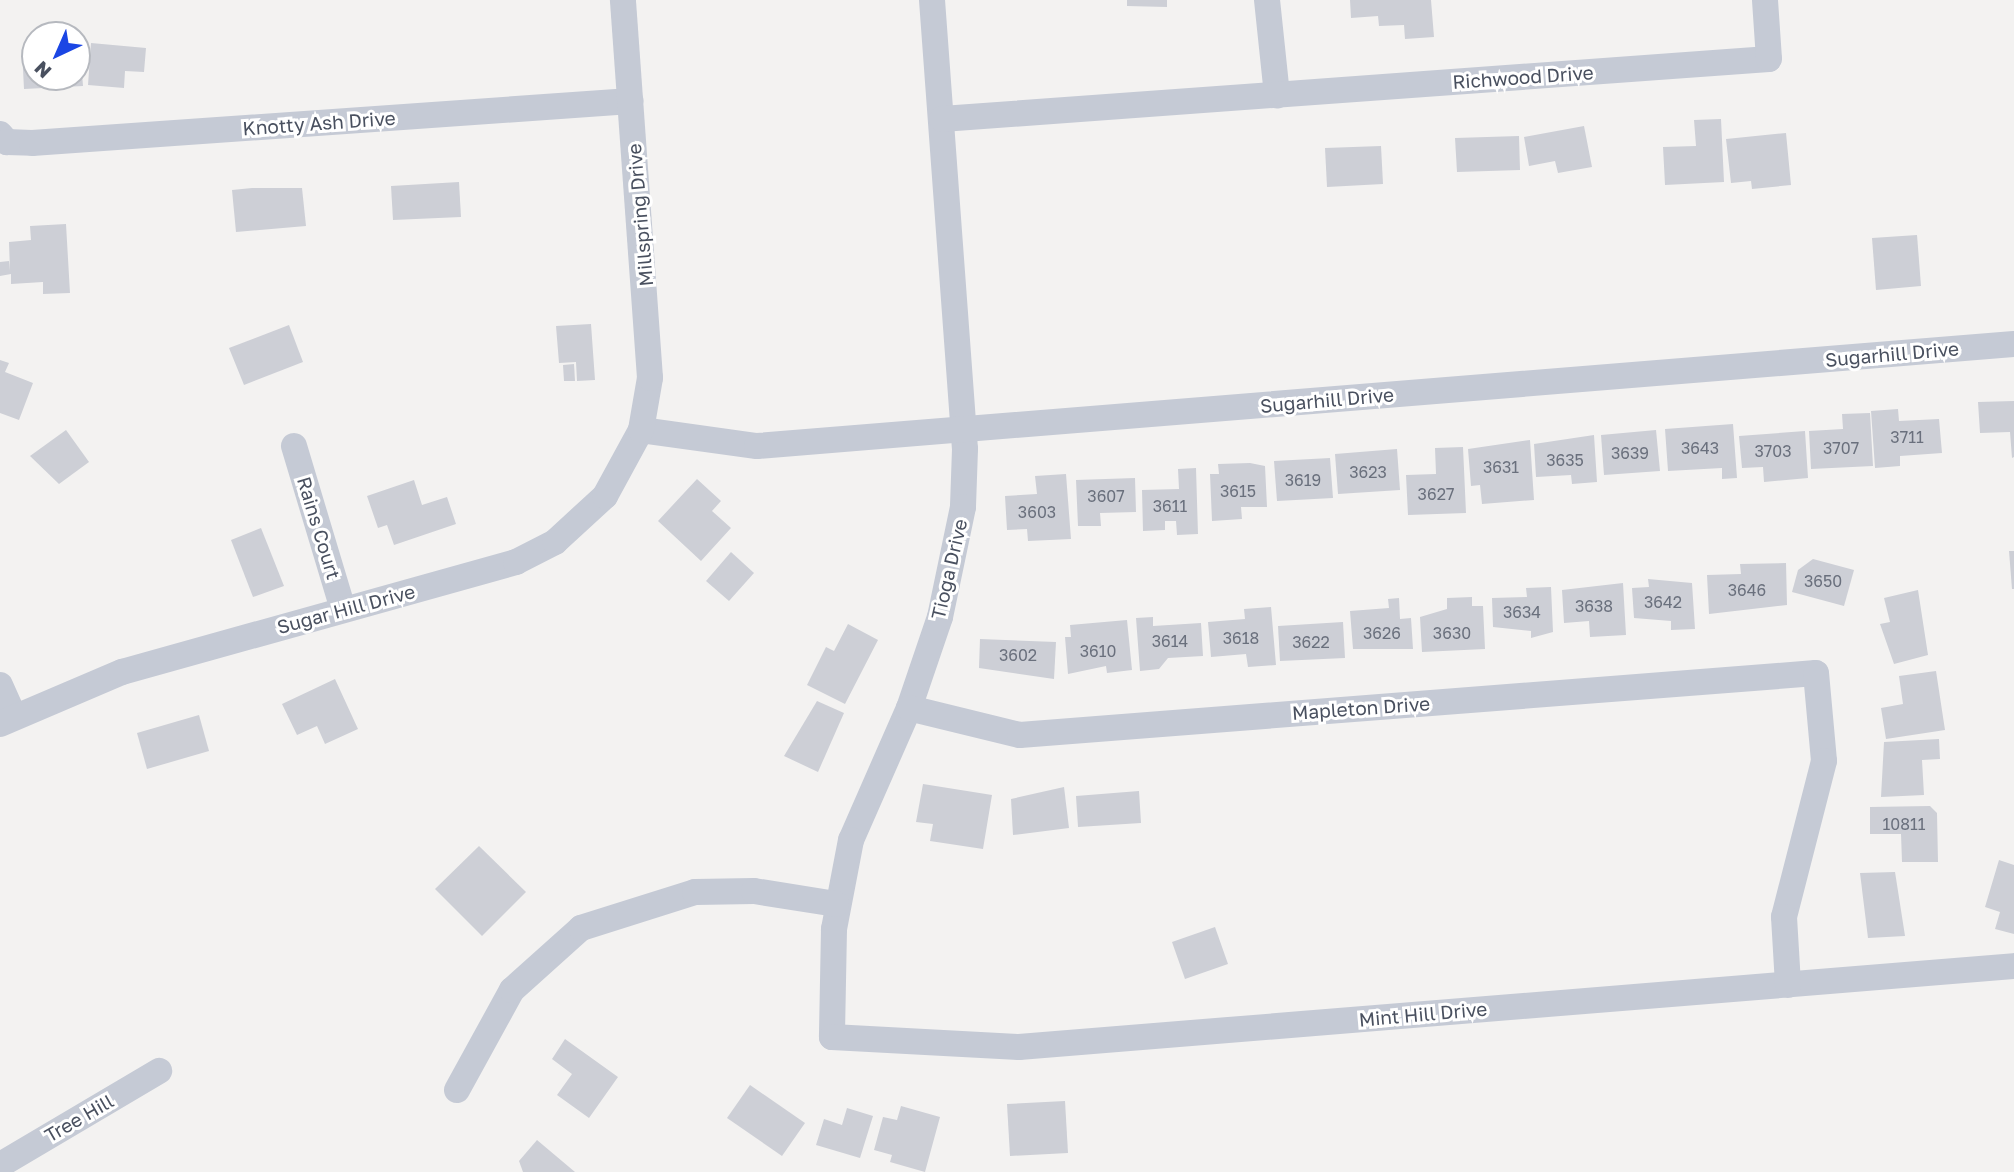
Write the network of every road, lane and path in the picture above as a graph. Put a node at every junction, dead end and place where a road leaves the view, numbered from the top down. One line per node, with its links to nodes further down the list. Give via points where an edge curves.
1 (623, 0): 6 (street, Millspring Drive)
2 (932, 0): 7 (street, Tioga Drive)
3 (1267, 0): 5 (street)
4 (1765, 0): 5 (street, Richwood Drive, via 1769,60)
5 (1277, 95): 7 (street, Richwood Drive)
6 (631, 101): 8 (street, Knotty Ash Drive); 11 (street, Millspring Drive, via 651,345)
7 (942, 119): 10 (street, Tioga Drive)
8 (3, 138)
9 (2014, 344): 10 (street, Sugarhill Drive)
10 (964, 429): 11 (street, Sugarhill Drive, via 736,446); 15 (street, Tioga Drive, via 958,544)
11 (641, 430): 13 (street, Sugar Hill Drive, via 605,496 555,542 516,562)
12 (295, 446): 13 (street, Rains Court)
13 (343, 609): 16 (street, Sugar Hill Drive, via 122,672)
14 (0, 685): 16 (street)
15 (909, 708): 17 (street, Tioga Drive, via 863,805); 19 (street, Mapleton Drive, via 1020,734 1816,673 1824,761 1786,906)
16 (7, 720)
17 (836, 904): 20 (street, Tioga Drive); 22 (street, via 754,891 695,892 581,928 512,990)
18 (2014, 966): 19 (street, Mint Hill Drive)
19 (1788, 985): 20 (street, Mint Hill Drive, via 1019,1047)
20 (832, 1037)
21 (159, 1071): 23 (street, Tree Hill)
22 (457, 1090)
23 (0, 1164)

